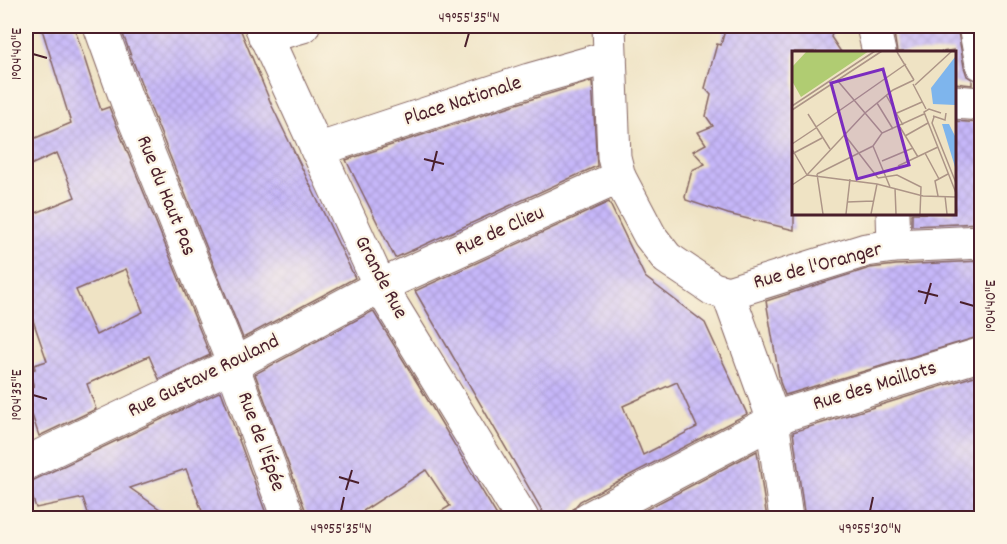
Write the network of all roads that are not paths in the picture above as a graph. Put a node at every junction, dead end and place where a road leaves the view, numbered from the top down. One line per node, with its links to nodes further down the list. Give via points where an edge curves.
1 (100, 26): 19 (street, Rue du Haut Pas, via 229,352)
2 (303, 26): 5 (street)
3 (873, 26): 7 (street)
4 (975, 26): 8 (street)
5 (263, 31): 11 (street, Grande Rue)
6 (609, 41): 11 (street, Place Nationale, via 518,84); 12 (street, via 614,157)
7 (879, 51)
8 (981, 64)
9 (956, 102): 10 (street)
10 (981, 104)
11 (317, 150): 16 (street, Grande Rue)
12 (619, 177): 16 (street, Rue de Clieu); 17 (street, via 650,236 667,258 713,289)
13 (893, 214): 15 (street)
14 (981, 242): 15 (street, Rue de l'Oranger)
15 (894, 246): 17 (street, Rue de l'Oranger, via 866,250)
16 (380, 286): 19 (street, Rue Gustave Rouland); 23 (street, Grande Rue)
17 (728, 293): 20 (street, via 772,415)
18 (981, 354): 20 (street, Rue des Maillots, via 788,414)
19 (238, 362): 21 (street, Rue Gustave Rouland); 22 (street, Rue de l'Épée)
20 (770, 424): 24 (street, Rue des Maillots); 25 (street)
21 (26, 463)
22 (288, 519)
23 (522, 519)
24 (589, 519)
25 (786, 519)

